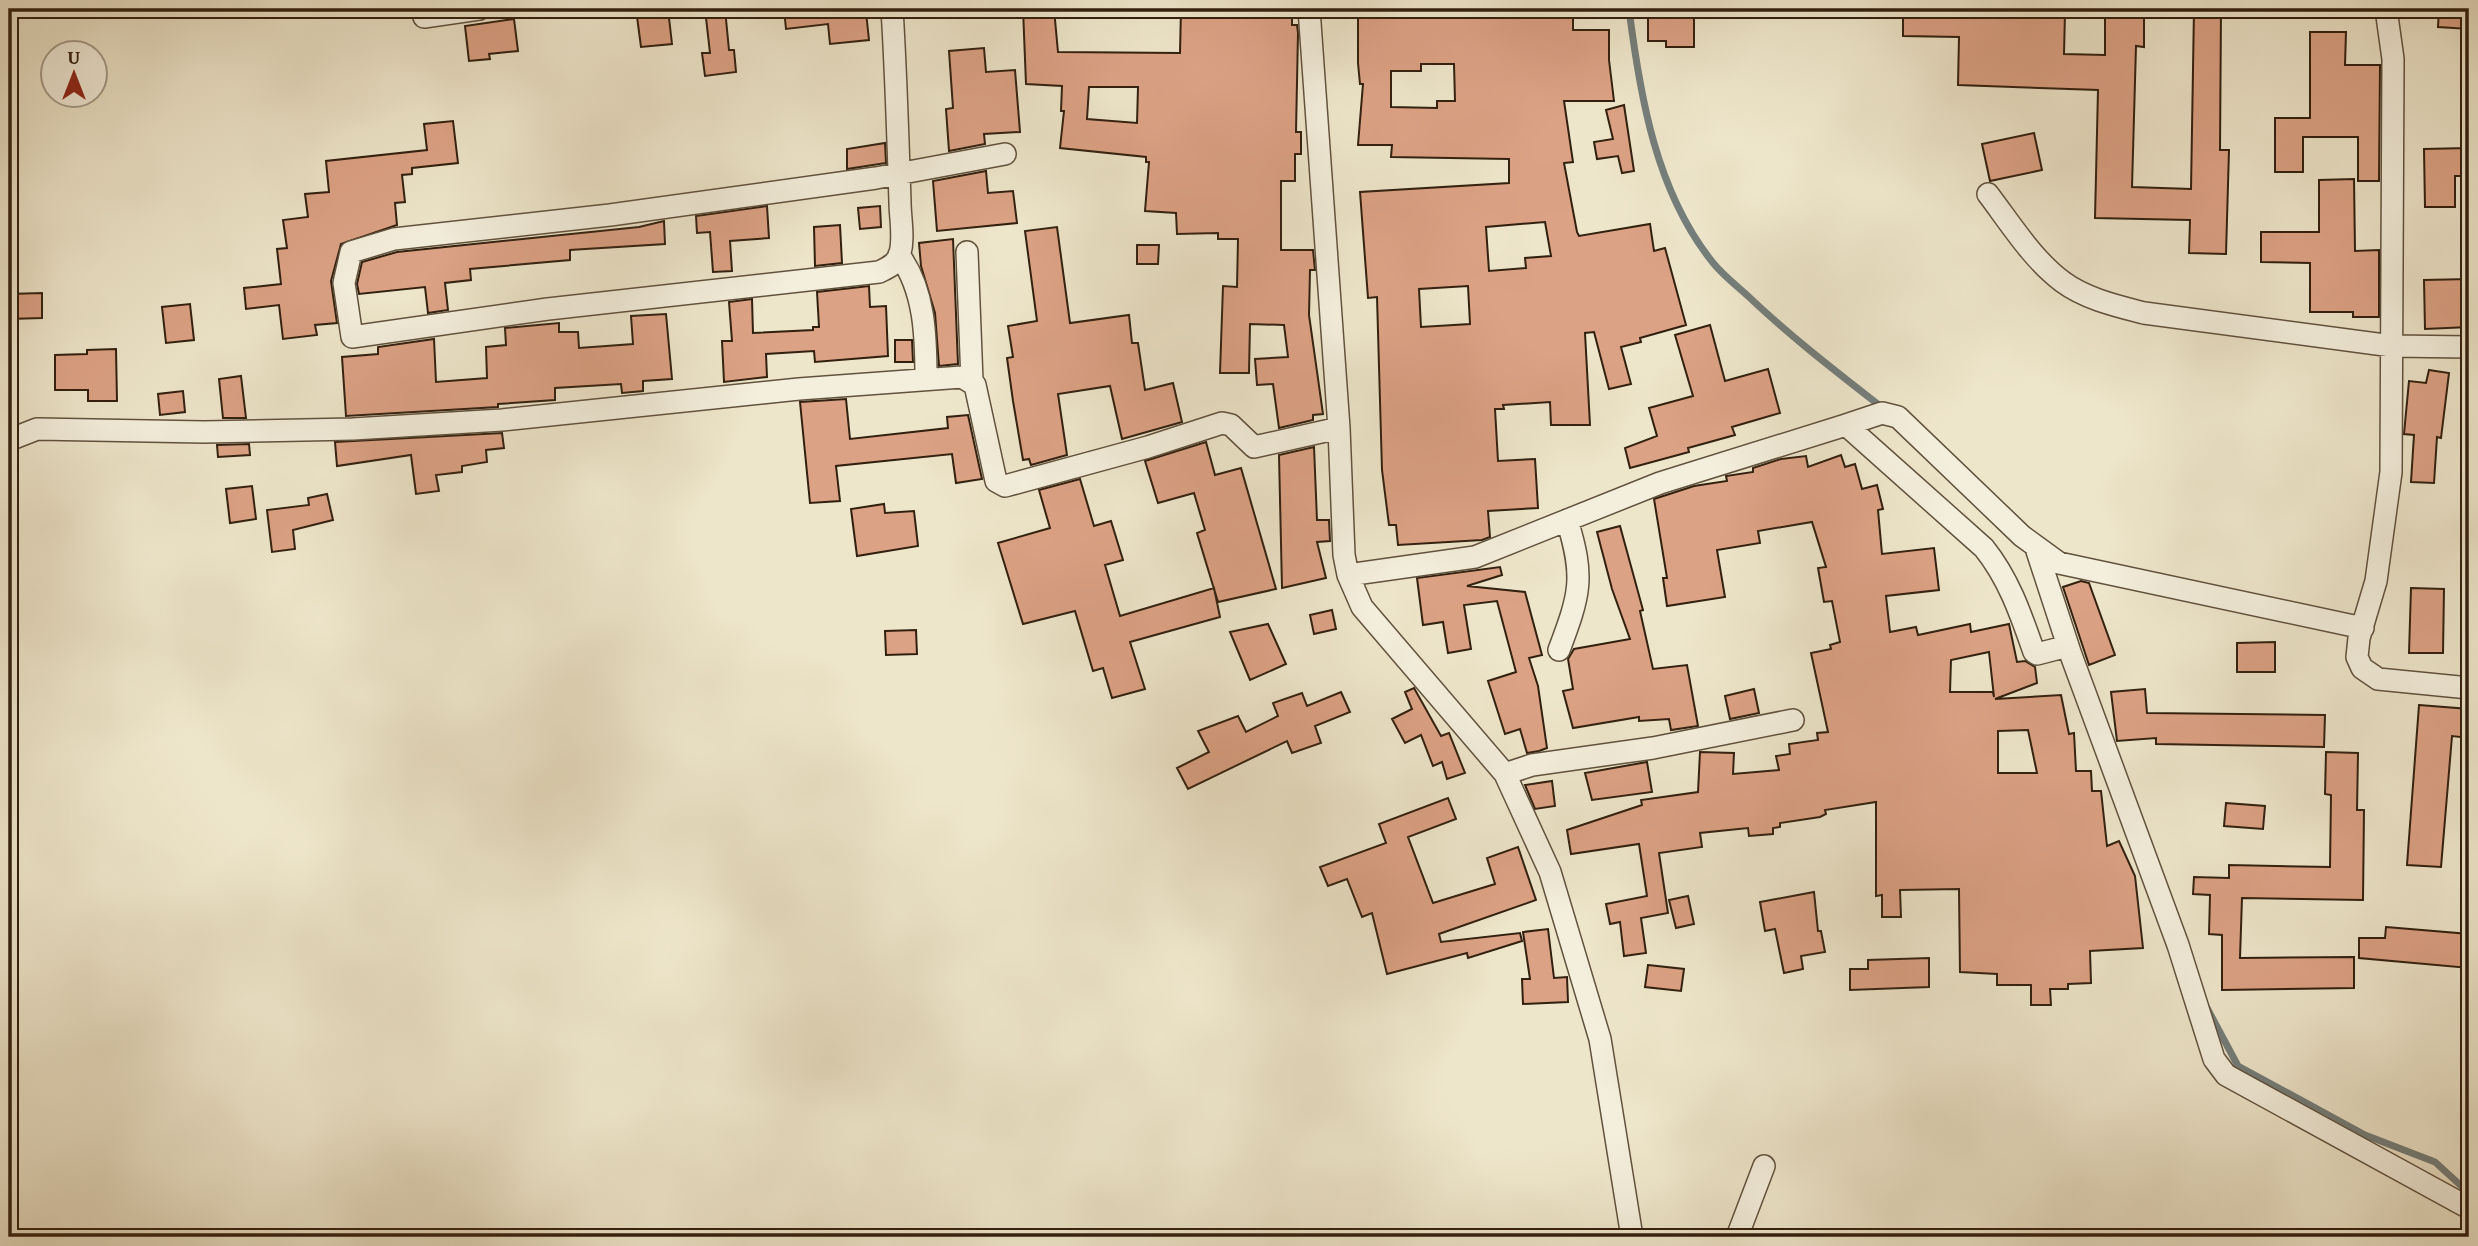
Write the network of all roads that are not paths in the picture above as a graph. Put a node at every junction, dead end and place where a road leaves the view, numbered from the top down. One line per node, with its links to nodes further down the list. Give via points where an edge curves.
1 (479, 9): 5 (street)
2 (892, 9): 7 (street)
3 (1309, 9): 16 (street)
4 (2386, 9): 11 (street, via 2393,59)
5 (424, 17)
6 (1005, 154): 7 (street)
7 (899, 174): 10 (street); 10 (street, via 610,215 394,239 351,252 344,283 352,337 548,309 879,272 894,264)
8 (1989, 194): 11 (street, via 2048,268 2088,296 2144,313)
9 (967, 252): 14 (street)
10 (899, 255): 13 (street, via 917,288 926,342)
11 (2392, 346): 12 (street); 21 (street, via 2391,472 2376,581)
12 (2469, 347)
13 (926, 379): 14 (street, via 962,377); 17 (street, via 502,420 204,432 37,429)
14 (972, 381): 16 (street, via 996,481 1002,486 1222,423 1231,425 1254,447)
15 (1851, 423): 18 (street, via 1660,483); 19 (street, via 1882,413 1898,417); 23 (street, via 1984,548)
16 (1339, 428): 20 (street)
17 (9, 440)
18 (1567, 520): 20 (street, via 1475,557); 22 (street, via 1577,553 1580,589)
19 (2036, 548): 21 (street, via 2075,568); 23 (street)
20 (1348, 575): 26 (street, via 1371,619)
21 (2363, 628): 24 (street, via 2357,657 2378,679)
22 (1559, 650)
23 (2054, 650): 28 (street, via 2178,945 2218,1066 2226,1075)
24 (2469, 688)
25 (1793, 720): 26 (street, via 1653,748 1532,765)
26 (1505, 774): 29 (street, via 1550,872 1600,1039)
27 (1764, 1166): 30 (street)
28 (2469, 1208)
29 (1632, 1237)
30 (1737, 1237)

